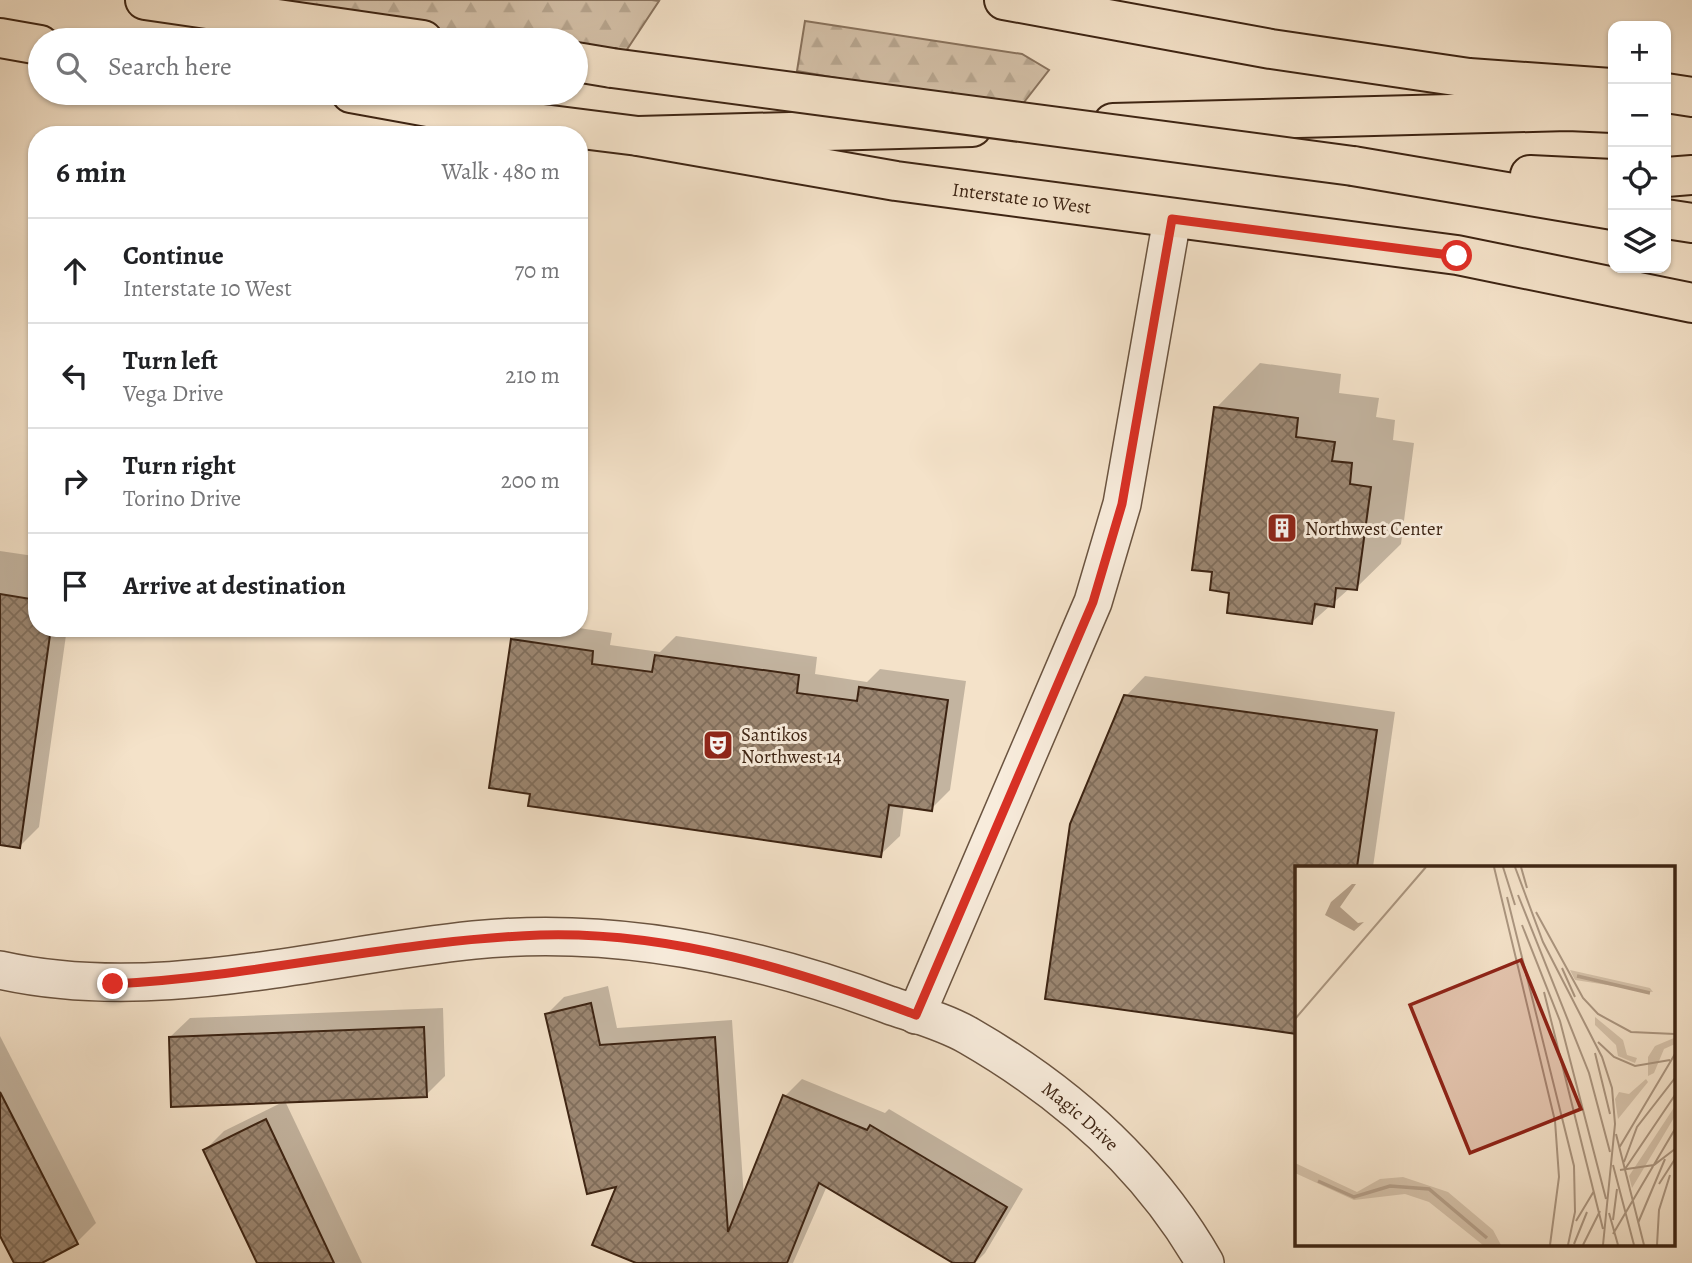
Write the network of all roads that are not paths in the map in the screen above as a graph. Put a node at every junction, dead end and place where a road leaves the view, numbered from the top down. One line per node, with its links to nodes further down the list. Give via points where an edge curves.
1 (145, 0): 3 (main road)
2 (1004, 0): 7 (main road, via 1297,53 1469,78)
3 (340, 28)
4 (0, 38): 5 (main road)
5 (28, 43)
6 (594, 65): 17 (main road, bridge)
7 (1608, 89)
8 (1671, 94): 9 (main road)
9 (1692, 97)
10 (417, 105): 14 (main road, Interstate 10 West)
11 (1608, 113): 16 (main road)
12 (1671, 115): 13 (main road)
13 (1692, 116)
14 (558, 126)
15 (588, 130): 16 (main road, Interstate 10 West)
16 (638, 136): 22 (main road, Interstate 10 West, via 896,181)
17 (1353, 166): 20 (main road); 21 (main road)
18 (1692, 175): 19 (main road)
19 (1671, 177)
20 (1608, 179)
21 (1608, 209)
22 (1172, 219): 25 (main road, Interstate 10 West, via 1457,256); 27 (street, via 1122,504 1093,602)
23 (1671, 220): 24 (main road)
24 (1692, 223)
25 (1692, 303)
26 (0, 970): 27 (street, Magic Drive, via 113,984 177,981 472,940 598,937 655,942 767,966 829,982)
27 (916, 1015): 28 (street, Magic Drive, via 966,1034 1068,1101 1154,1187)
28 (1205, 1263)

